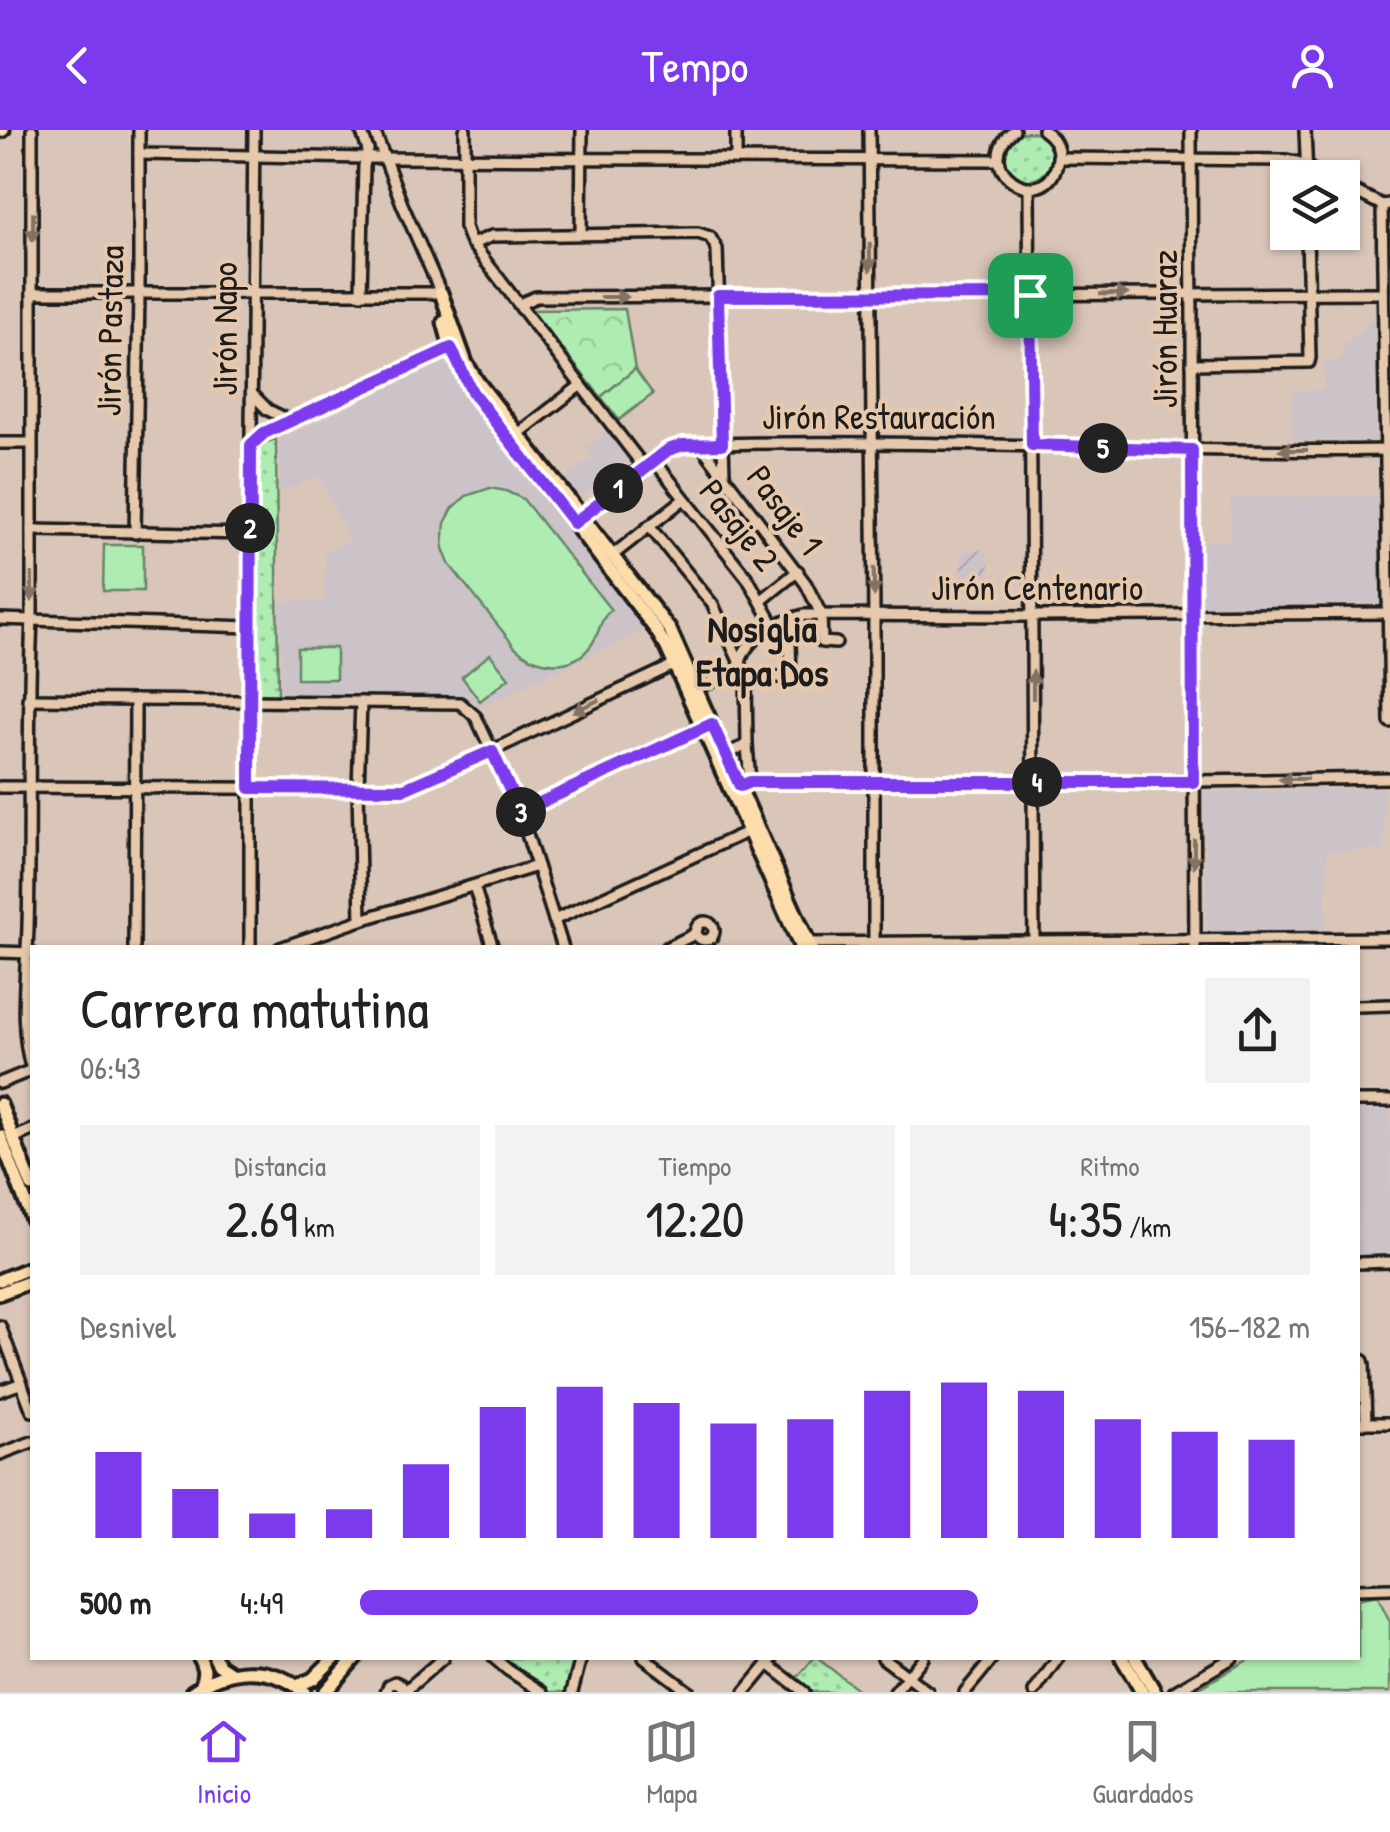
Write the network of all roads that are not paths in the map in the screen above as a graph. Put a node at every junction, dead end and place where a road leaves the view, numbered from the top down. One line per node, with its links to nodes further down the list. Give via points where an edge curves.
1 (32, 130): 33 (street, one-way to 33)
2 (139, 130): 14 (street, Jirón Pastaza)
3 (254, 130): 15 (street, Jirón Napo)
4 (360, 130): 16 (street)
5 (374, 130): 17 (street)
6 (466, 130): 18 (street)
7 (582, 130): 20 (street)
8 (736, 130): 21 (street)
9 (869, 130): 23 (street)
10 (1014, 130): 24 (street, via 1002,142)
11 (1043, 130): 19 (street)
12 (1191, 130): 22 (street, Jirón Huaraz)
13 (1305, 130): 26 (street)
14 (139, 154): 15 (street); 34 (street, Jirón Pastaza)
15 (253, 157): 16 (street); 35 (street, Jirón Napo)
16 (366, 158): 17 (street); 37 (street)
17 (386, 158): 18 (street); 38 (street)
18 (465, 158): 20 (street); 31 (street, via 465,227)
19 (1059, 158): 22 (street); 27 (street, via 1050,178)
20 (582, 159): 21 (street); 30 (street)
21 (736, 159): 23 (street)
22 (1192, 159): 25 (street); 39 (street, Jirón Huaraz)
23 (870, 160): 24 (street); 43 (street, one-way to 43)
24 (999, 160): 27 (street, via 1010,180)
25 (1285, 160)
26 (1306, 160)
27 (1030, 188): 41 (street)
28 (1360, 193): 29 (street)
29 (1386, 204): 40 (street)
30 (581, 234): 31 (street, via 492,236); 42 (street, via 704,234 717,250)
31 (472, 244): 44 (street)
32 (1308, 250): 36 (street)
33 (32, 293): 34 (street); 52 (street)
34 (139, 293): 35 (street); 67 (street, Jirón Pastaza)
35 (253, 293): 37 (street); 48 (street, Jirón Napo)
36 (1308, 293): 39 (street); 40 (street); 46 (street, via 1308,362)
37 (361, 294): 38 (street)
38 (441, 294): 45 (main road)
39 (1192, 294): 41 (street, one-way to 39); 46 (street, Jirón Huaraz)
40 (1382, 294): 59 (street)
41 (1030, 295): 43 (street); 57 (street)
42 (718, 296): 43 (street); 44 (street, one-way to 42, via 536,297); 55 (street)
43 (871, 296): 53 (street)
44 (521, 308): 47 (street)
45 (455, 346): 49 (street); 50 (main road); 64 (main road, via 472,392)
46 (1192, 364): 58 (street, Jirón Huaraz)
47 (580, 386): 50 (street); 61 (street)
48 (252, 395): 49 (street); 56 (street, Jirón Napo)
49 (289, 420): 56 (street)
50 (518, 434): 64 (main road)
51 (0, 443): 52 (street)
52 (31, 443): 66 (street)
53 (872, 443): 55 (street, Jirón Restauración); 57 (street, Jirón Restauración); 73 (street, one-way to 73)
54 (700, 444): 55 (street, Jirón Restauración); 60 (street, Jirón Restauración); 62 (street, Pasaje 1)
55 (722, 444): 62 (street)
56 (251, 445): 68 (street, Jirón Napo)
57 (1032, 445): 58 (street, Jirón Restauración); 76 (street)
58 (1192, 450): 59 (street, Jirón Restauración, one-way to 58); 75 (street, Jirón Huaraz)
59 (1388, 450): 74 (street)
60 (654, 460): 61 (street, Jirón Restauración); 63 (street, Pasaje 2)
61 (644, 467): 64 (street, Jirón Restauración)
62 (724, 476): 70 (street, Pasaje 1)
63 (684, 499): 65 (street); 71 (street, Pasaje 2)
64 (578, 519): 69 (main road); 84 (main road)
65 (649, 526): 69 (street); 83 (street, via 713,606)
66 (32, 530): 67 (street); 78 (street, one-way to 78)
67 (135, 533): 68 (street)
68 (250, 534): 80 (street, Jirón Napo)
69 (613, 555): 84 (main road, via 670,630)
70 (798, 572): 71 (street); 72 (street, Pasaje 1)
71 (762, 600): 79 (street, Pasaje 2)
72 (821, 614): 73 (street, Jirón Centenario); 79 (street, Jirón Centenario); 82 (street, Pasaje 1, via 822,642)
73 (874, 614): 76 (street, Jirón Centenario); 99 (street)
74 (1389, 614): 75 (street, Jirón Centenario); 93 (street)
75 (1193, 615): 76 (street, Jirón Centenario); 101 (street, Jirón Huaraz)
76 (1033, 616): 100 (street, one-way to 76)
77 (0, 619): 78 (street)
78 (32, 620): 80 (street); 89 (street)
79 (780, 624): 81 (street, Jirón Centenario); 86 (street, Pasaje 2, via 790,642)
80 (251, 627): 91 (street, Jirón Napo)
81 (750, 641): 83 (street, Jirón Centenario); 85 (street)
82 (836, 643)
83 (734, 650): 85 (street)
84 (680, 662): 88 (main road); 94 (main road); 96 (street, one-way to 96)
85 (743, 669): 86 (street); 88 (street); 95 (street)
86 (792, 678): 87 (street)
87 (806, 678)
88 (698, 688): 94 (main road)
89 (28, 699): 90 (street); 105 (street)
90 (135, 700): 91 (street); 104 (street)
91 (250, 700): 92 (street); 106 (street, Jirón Napo)
92 (361, 702): 96 (street, via 460,702 476,717); 107 (street)
93 (1390, 722)
94 (708, 726): 97 (main road); 108 (street); 109 (main road)
95 (747, 745): 97 (street); 102 (street)
96 (492, 751): 107 (street, via 404,789); 108 (street)
97 (726, 754): 102 (main road)
98 (1390, 778): 101 (street, one-way to 101)
99 (873, 782): 100 (street); 102 (street); 127 (street)
100 (1034, 782): 101 (street); 128 (street)
101 (1193, 782): 117 (street, Jirón Huaraz, one-way to 117)
102 (745, 784): 126 (main road)
103 (0, 787): 105 (street)
104 (135, 787): 105 (street); 106 (street); 118 (street)
105 (28, 788): 130 (street)
106 (250, 788): 107 (street); 119 (street, Jirón Napo)
107 (358, 789): 112 (street)
108 (520, 812): 110 (street)
109 (748, 830): 113 (street); 125 (main road)
110 (537, 866): 111 (street); 113 (street)
111 (474, 886): 112 (street); 122 (street)
112 (361, 920): 115 (street)
113 (554, 920): 123 (street)
114 (697, 934): 124 (street)
115 (317, 936): 120 (street); 121 (street)
116 (1390, 938): 117 (street)
117 (1195, 944): 128 (street)
118 (134, 945)
119 (250, 945)
120 (289, 945)
121 (320, 945)
122 (491, 945)
123 (561, 945)
124 (673, 945)
125 (806, 945)
126 (806, 945)
127 (874, 945): 128 (street)
128 (1034, 945)
129 (0, 952): 130 (street)
130 (30, 953): 133 (street, via 24,1036)
131 (1390, 1005): 132 (street)
132 (1360, 1006)
133 (30, 1062)
134 (30, 1071): 135 (street)
135 (0, 1083)
136 (1360, 1101): 137 (street)
137 (1390, 1101)
138 (0, 1104): 139 (main road)
139 (7, 1137): 140 (main road); 141 (main road)
140 (30, 1182)
141 (30, 1212)
142 (1390, 1262): 143 (street)
143 (1360, 1263)
144 (30, 1268): 145 (main road)
145 (0, 1280)
146 (30, 1282): 147 (main road)
147 (0, 1293)
148 (0, 1326): 149 (street)
149 (11, 1356): 151 (street); 152 (street)
150 (1360, 1359): 156 (street)
151 (0, 1360)
152 (22, 1383): 153 (street); 154 (street)
153 (0, 1391)
154 (30, 1405)
155 (1390, 1422): 156 (street)
156 (1362, 1423)
157 (30, 1443): 158 (street)
158 (0, 1454)
159 (1390, 1588): 160 (street)
160 (1360, 1589)
161 (201, 1660): 179 (main road)
162 (216, 1660): 177 (main road)
163 (332, 1660): 180 (main road)
164 (353, 1660): 183 (main road)
165 (441, 1660): 181 (street)
166 (500, 1660): 185 (street)
167 (580, 1660): 186 (street)
168 (647, 1660): 187 (street)
169 (886, 1660): 178 (street)
170 (921, 1660): 178 (street)
171 (991, 1660): 192 (street)
172 (1057, 1660): 182 (street)
173 (1123, 1660): 193 (main road)
174 (1137, 1660): 194 (main road)
175 (1229, 1660): 195 (street)
176 (771, 1661): 188 (street); 189 (street)
177 (231, 1673): 179 (main road); 180 (main road, via 260,1672)
178 (908, 1676): 190 (street); 191 (street)
179 (197, 1689)
180 (300, 1689)
181 (405, 1689): 184 (street, via 392,1683)
182 (1036, 1691)
183 (326, 1692)
184 (386, 1692)
185 (542, 1692)
186 (572, 1692)
187 (689, 1692)
188 (745, 1692)
189 (804, 1692)
190 (895, 1692)
191 (928, 1692)
192 (965, 1692)
193 (1142, 1692)
194 (1155, 1692)
195 (1174, 1692)

